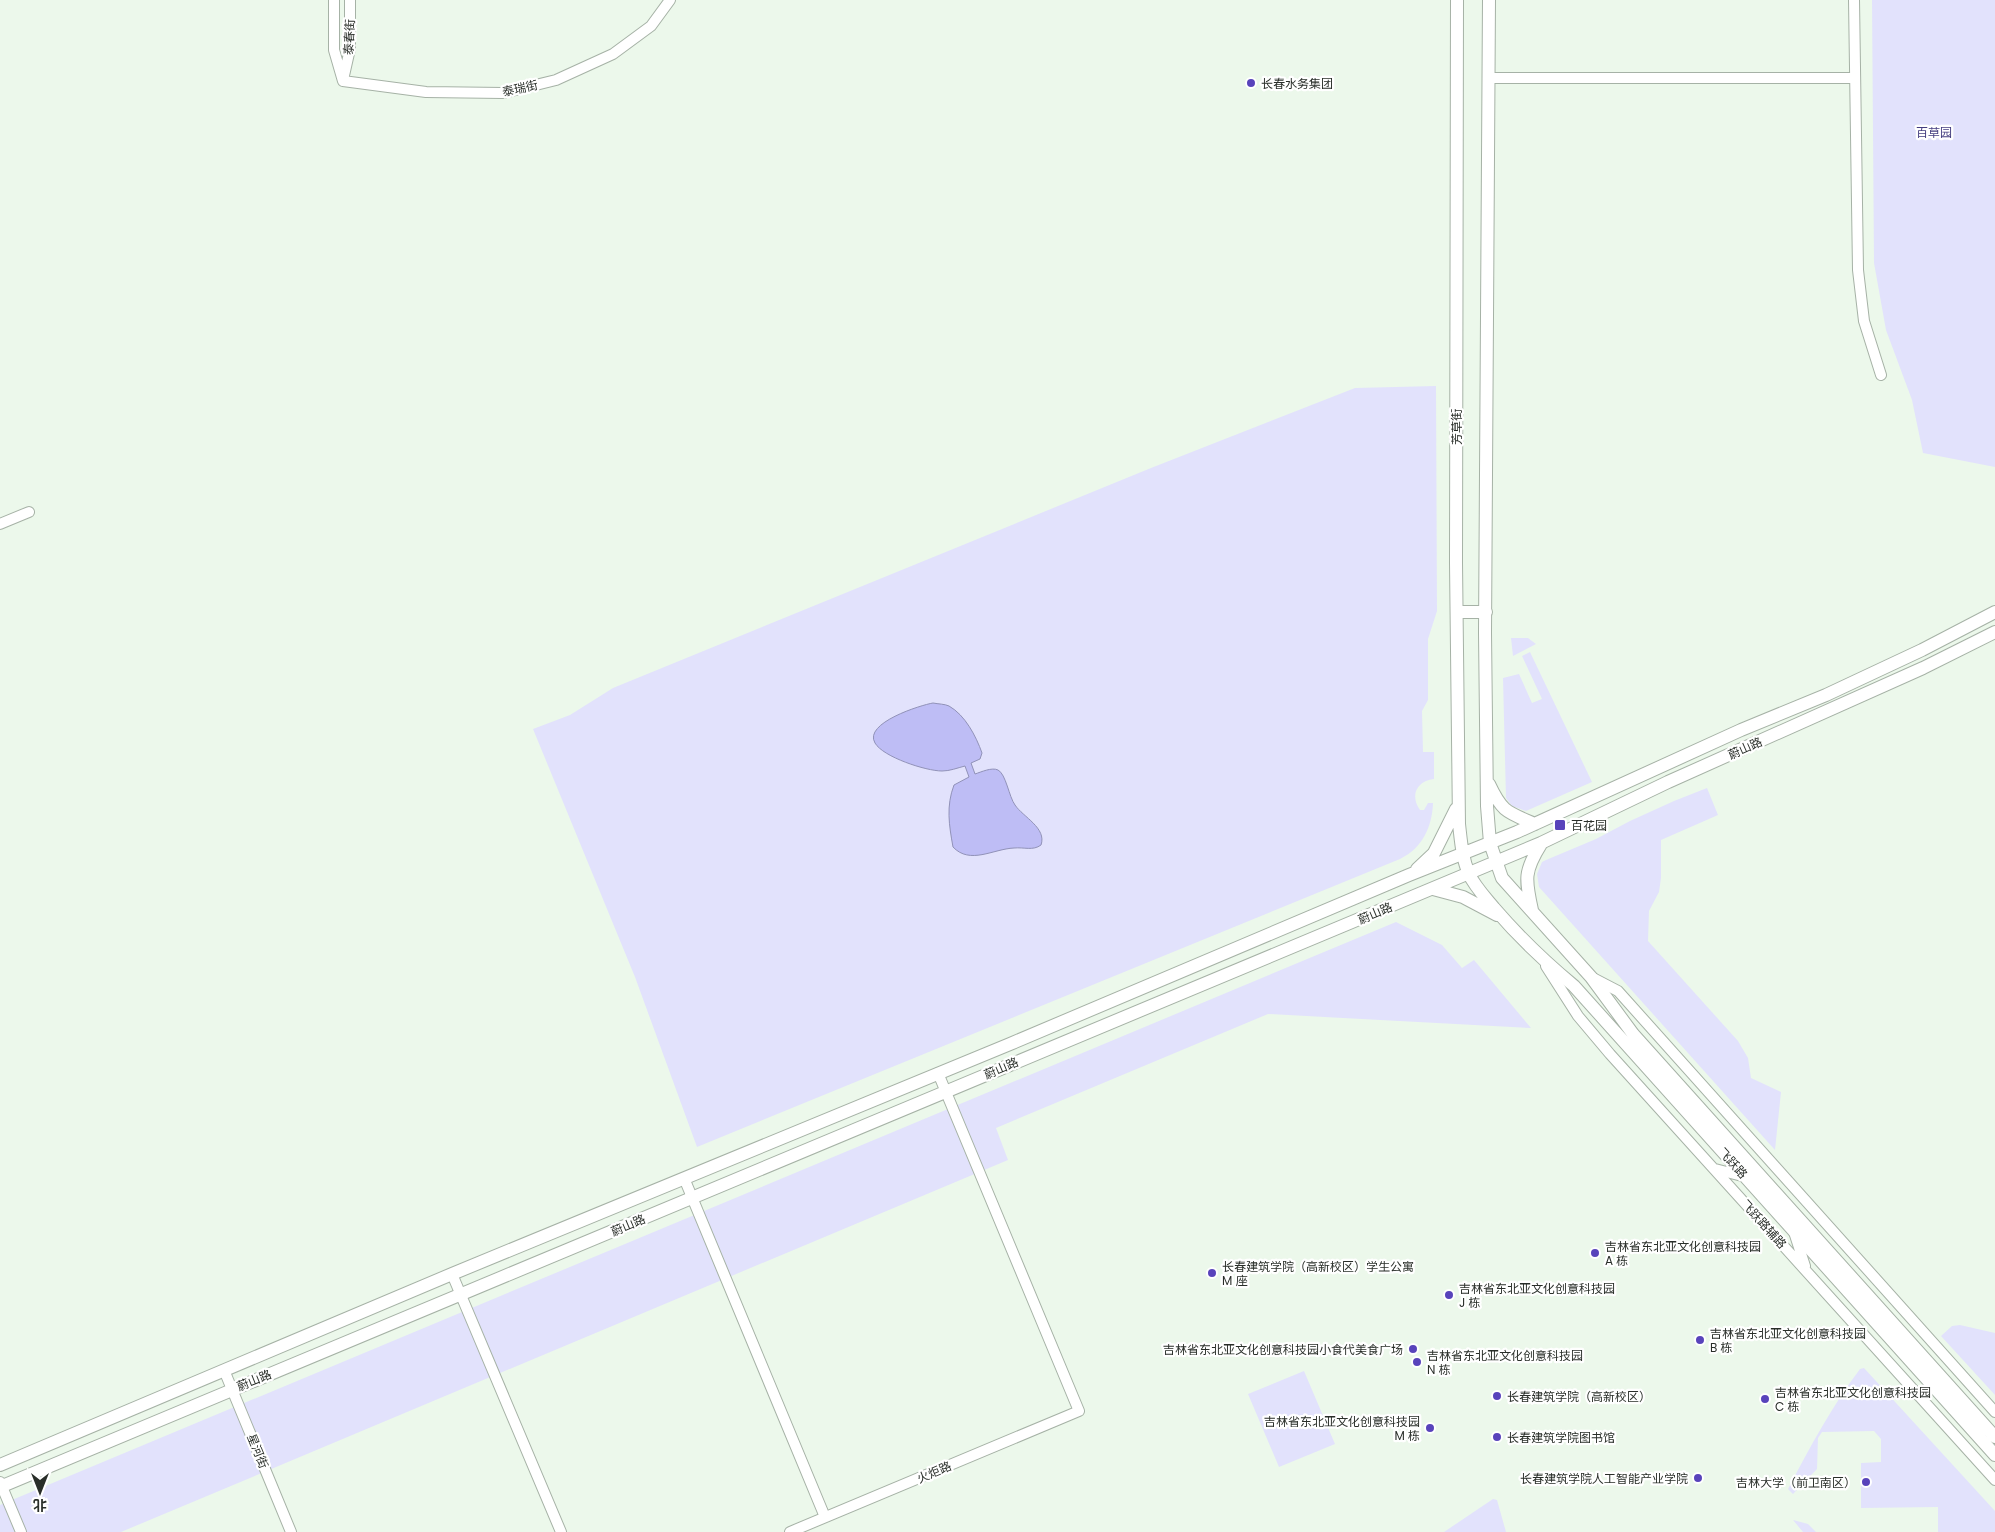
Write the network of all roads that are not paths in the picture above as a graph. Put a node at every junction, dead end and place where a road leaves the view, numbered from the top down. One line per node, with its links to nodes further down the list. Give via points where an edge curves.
1 (334, 0): 9 (street, 泰春街, via 334,50)
2 (350, 0): 9 (street, 泰春街, via 350,49)
3 (670, 0): 9 (street, 泰瑞街, via 651,26 613,54 556,80 503,93 426,92)
4 (1457, 0): 13 (main road, 芳草街)
5 (1489, 0): 7 (main road)
6 (1854, 0): 8 (street)
7 (1490, 78): 8 (street); 14 (main road)
8 (1855, 78): 10 (street, via 1858,270 1864,321)
9 (342, 81)
10 (1881, 375)
11 (29, 512): 12 (street)
12 (0, 524)
13 (1457, 612): 14 (main road); 18 (main road, 芳草街)
14 (1486, 612): 17 (main road)
15 (1995, 612): 19 (main road, 蔚山路, via 1826,695)
16 (1995, 632): 21 (main road, 蔚山路)
17 (1486, 779): 19 (main road, via 1501,808); 20 (main road)
18 (1458, 804): 22 (main road, 芳草街); 25 (main road, via 1434,853)
19 (1535, 824): 20 (main road, 蔚山路)
20 (1490, 844): 22 (main road, 蔚山路); 23 (main road, 飞跃路)
21 (1541, 844): 23 (main road, 蔚山路); 27 (main road, via 1532,858 1526,881)
22 (1463, 854): 24 (main road, 芳草街); 25 (main road, 蔚山路)
23 (1496, 862): 24 (main road, 蔚山路); 27 (main road, 飞跃路, via 1502,878)
24 (1469, 874): 26 (main road, 蔚山路); 28 (main road, 飞跃路)
25 (1410, 875): 31 (main road, 蔚山路)
26 (1433, 889): 28 (main road, via 1463,897); 32 (main road, 蔚山路)
27 (1532, 910): 30 (main road, 飞跃路)
28 (1504, 919): 29 (main road, 飞跃路)
29 (1543, 961): 33 (street, 飞跃路辅路, via 1592,1034); 34 (main road, 飞跃路, via 1574,986)
30 (1591, 977): 43 (street, via 1618,991); 44 (main road, 飞跃路, via 1633,1034)
31 (938, 1073): 32 (street); 35 (main road, 蔚山路)
32 (946, 1091): 36 (main road, 蔚山路); 49 (street, 火炬路, via 1079,1411)
33 (1714, 1168): 34 (street); 38 (street, 飞跃路辅路)
34 (1746, 1177): 37 (main road, 飞跃路)
35 (684, 1178): 36 (street); 39 (main road, 蔚山路)
36 (692, 1198): 40 (main road, 蔚山路); 49 (street)
37 (1794, 1232): 38 (street); 45 (main road, 飞跃路)
38 (1807, 1271): 47 (street, 飞跃路辅路)
39 (452, 1274): 40 (street); 41 (main road, 蔚山路)
40 (460, 1294): 42 (main road, 蔚山路); 52 (street)
41 (224, 1370): 42 (street, 星河街); 46 (main road, 蔚山路)
42 (232, 1389): 48 (main road, 蔚山路); 51 (street, 星河街)
43 (1995, 1412)
44 (1995, 1437)
45 (1995, 1455)
46 (0, 1465)
47 (1995, 1480)
48 (1, 1485): 50 (street)
49 (825, 1518): 53 (street, 火炬路)
50 (21, 1532)
51 (291, 1532)
52 (561, 1532)
53 (790, 1532)

